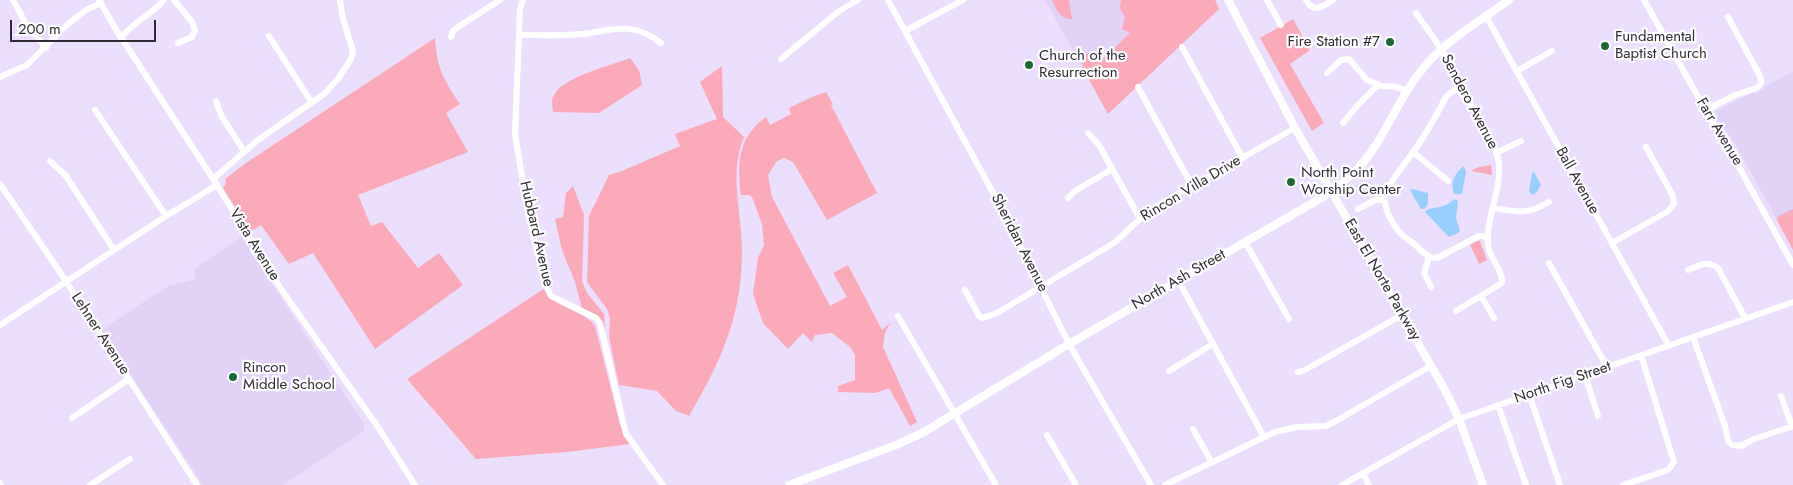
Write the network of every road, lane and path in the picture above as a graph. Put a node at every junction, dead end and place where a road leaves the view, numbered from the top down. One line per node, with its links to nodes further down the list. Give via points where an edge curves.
1 (13, 0): 29 (street, via 25,22)
2 (164, 0): 25 (street, via 127,30)
3 (174, 0): 26 (street, via 195,30 192,37)
4 (340, 0): 41 (street, via 353,51 351,59 338,79)
5 (500, 0): 24 (street, via 458,27)
6 (523, 0): 22 (street, Hubbard Avenue)
7 (858, 0): 32 (street, via 839,11)
8 (888, 0): 21 (street, Sheridan Avenue)
9 (963, 0): 21 (street)
10 (1228, 0): 45 (main road, East El Norte Parkway)
11 (1268, 0): 20 (street)
12 (1306, 0): 13 (street, via 1312,7 1322,7)
13 (1333, 0)
14 (1509, 0): 18 (main road, North Ash Street)
15 (1644, 0): 43 (street, Farr Avenue)
16 (100, 2): 25 (street, Vista Avenue); 29 (street, via 68,24)
17 (1416, 14): 30 (street, Sendero Avenue)
18 (1486, 16): 30 (main road, North Ash Street); 33 (street, Ball Avenue)
19 (1728, 17): 43 (street, via 1761,83 1757,88)
20 (1281, 25)
21 (905, 31): 77 (street, Sheridan Avenue)
22 (519, 35): 27 (street, via 628,29 651,35); 118 (street, Hubbard Avenue, via 515,134 529,218 547,288 551,296 600,323 626,434)
23 (269, 36): 41 (street)
24 (451, 37)
25 (122, 38): 56 (street, Vista Avenue)
26 (178, 43)
27 (661, 44)
28 (1182, 47): 52 (street)
29 (46, 48): 35 (street, via 27,65)
30 (1441, 49): 38 (street, Sendero Avenue); 39 (main road, North Ash Street)
31 (1552, 52): 33 (street)
32 (781, 59)
33 (1517, 71): 69 (street, Ball Avenue)
34 (1327, 73): 36 (street, via 1341,60 1350,59 1367,80)
35 (0, 77)
36 (1378, 85): 39 (street); 44 (street)
37 (1138, 87): 58 (street)
38 (1462, 89): 50 (street, via 1450,92 1446,97); 51 (street, Sendero Avenue)
39 (1407, 91): 59 (main road, North Ash Street, via 1369,156)
40 (216, 101): 49 (street)
41 (312, 103): 49 (street)
42 (96, 110): 65 (street)
43 (1706, 110): 73 (street, Farr Avenue)
44 (1343, 123)
45 (1295, 128): 52 (street, Rincon Villa Drive); 59 (main road, East El Norte Parkway)
46 (1088, 133): 54 (street)
47 (1521, 141): 51 (street)
48 (1646, 147): 69 (street, via 1673,196 1674,204 1667,212)
49 (244, 151): 56 (street)
50 (1413, 152): 55 (street); 61 (street, via 1386,192)
51 (1496, 153): 63 (street, Sendero Avenue, via 1499,173)
52 (1242, 157): 58 (street, Rincon Villa Drive)
53 (50, 161): 70 (street, via 66,176)
54 (1112, 169): 60 (street); 66 (street)
55 (1448, 180)
56 (215, 182): 65 (street); 117 (street, Vista Avenue, via 281,289)
57 (0, 184): 76 (street, Lehner Avenue)
58 (1192, 186): 66 (street, Rincon Villa Drive)
59 (1331, 191): 68 (main road, North Ash Street); 83 (main road, East El Norte Parkway)
60 (1068, 198)
61 (1385, 200): 64 (street, via 1375,200); 71 (street, via 1386,210 1402,237)
62 (1550, 202): 63 (street, via 1538,209 1518,212)
63 (1493, 208): 67 (street, Sendero Avenue)
64 (1358, 209)
65 (166, 216): 70 (street)
66 (1140, 218): 77 (street, Rincon Villa Drive, via 1114,243)
67 (1488, 237): 71 (street, via 1479,236 1438,257); 80 (street, Sendero Avenue, via 1490,252 1503,276 1502,283)
68 (1244, 242): 75 (main road, North Ash Street); 87 (street)
69 (1612, 243): 92 (street, Ball Avenue)
70 (114, 250): 76 (street)
71 (1429, 257): 78 (street, via 1424,273)
72 (1549, 262): 95 (street)
73 (1793, 265)
74 (1688, 270): 86 (street, via 1707,263 1718,268)
75 (1178, 280): 90 (main road, North Ash Street); 91 (street)
76 (66, 281): 88 (street); 99 (street, Lehner Avenue)
77 (1040, 286): 79 (street, Rincon Villa Drive, via 989,317 982,318); 90 (street, Sheridan Avenue)
78 (1431, 287)
79 (965, 290)
80 (1482, 296): 82 (street); 85 (street)
81 (1793, 302): 86 (street, North Fig Street)
82 (1456, 311)
83 (1402, 315): 94 (main road, East El Norte Parkway); 97 (street)
84 (898, 316): 103 (street)
85 (1494, 318)
86 (1745, 318): 89 (street, North Fig Street)
87 (1289, 319)
88 (0, 325)
89 (1693, 336): 92 (street, North Fig Street); 107 (street, via 1732,445 1741,446)
90 (1069, 344): 103 (main road, North Ash Street); 122 (street, Sheridan Avenue)
91 (1213, 344): 96 (street); 110 (street)
92 (1669, 346): 93 (street, North Fig Street)
93 (1641, 355): 95 (street, North Fig Street); 129 (street, via 1674,462 1671,468)
94 (1431, 366): 106 (main road, East El Norte Parkway); 110 (street, via 1334,422 1282,430)
95 (1607, 367): 98 (street, North Fig Street)
96 (1169, 371)
97 (1298, 372)
98 (1585, 375): 100 (street, North Fig Street); 104 (street)
99 (129, 379): 105 (street); 116 (street, Lehner Avenue)
100 (1529, 394): 102 (street, North Fig Street); 128 (street)
101 (1781, 396): 107 (street)
102 (1498, 405): 106 (street, North Fig Street); 127 (street)
103 (955, 412): 114 (main road, North Ash Street, via 924,432); 120 (street)
104 (1598, 416)
105 (72, 418)
106 (1459, 419): 113 (street, North Fig Street); 126 (main road, East El Norte Parkway)
107 (1792, 426)
108 (1193, 429): 112 (street)
109 (1047, 435): 121 (street)
110 (1264, 437): 112 (street)
111 (130, 459): 115 (street)
112 (1211, 462): 123 (street)
113 (1363, 473): 124 (street, North Fig Street); 125 (street)
114 (809, 482): 119 (main road, North Ash Street)
115 (90, 485)
116 (197, 485)
117 (416, 485)
118 (663, 485)
119 (789, 485)
120 (996, 485)
121 (1076, 485)
122 (1150, 485)
123 (1165, 485)
124 (1342, 485)
125 (1369, 485)
126 (1483, 485)
127 (1526, 485)
128 (1560, 485)
129 (1623, 485)

